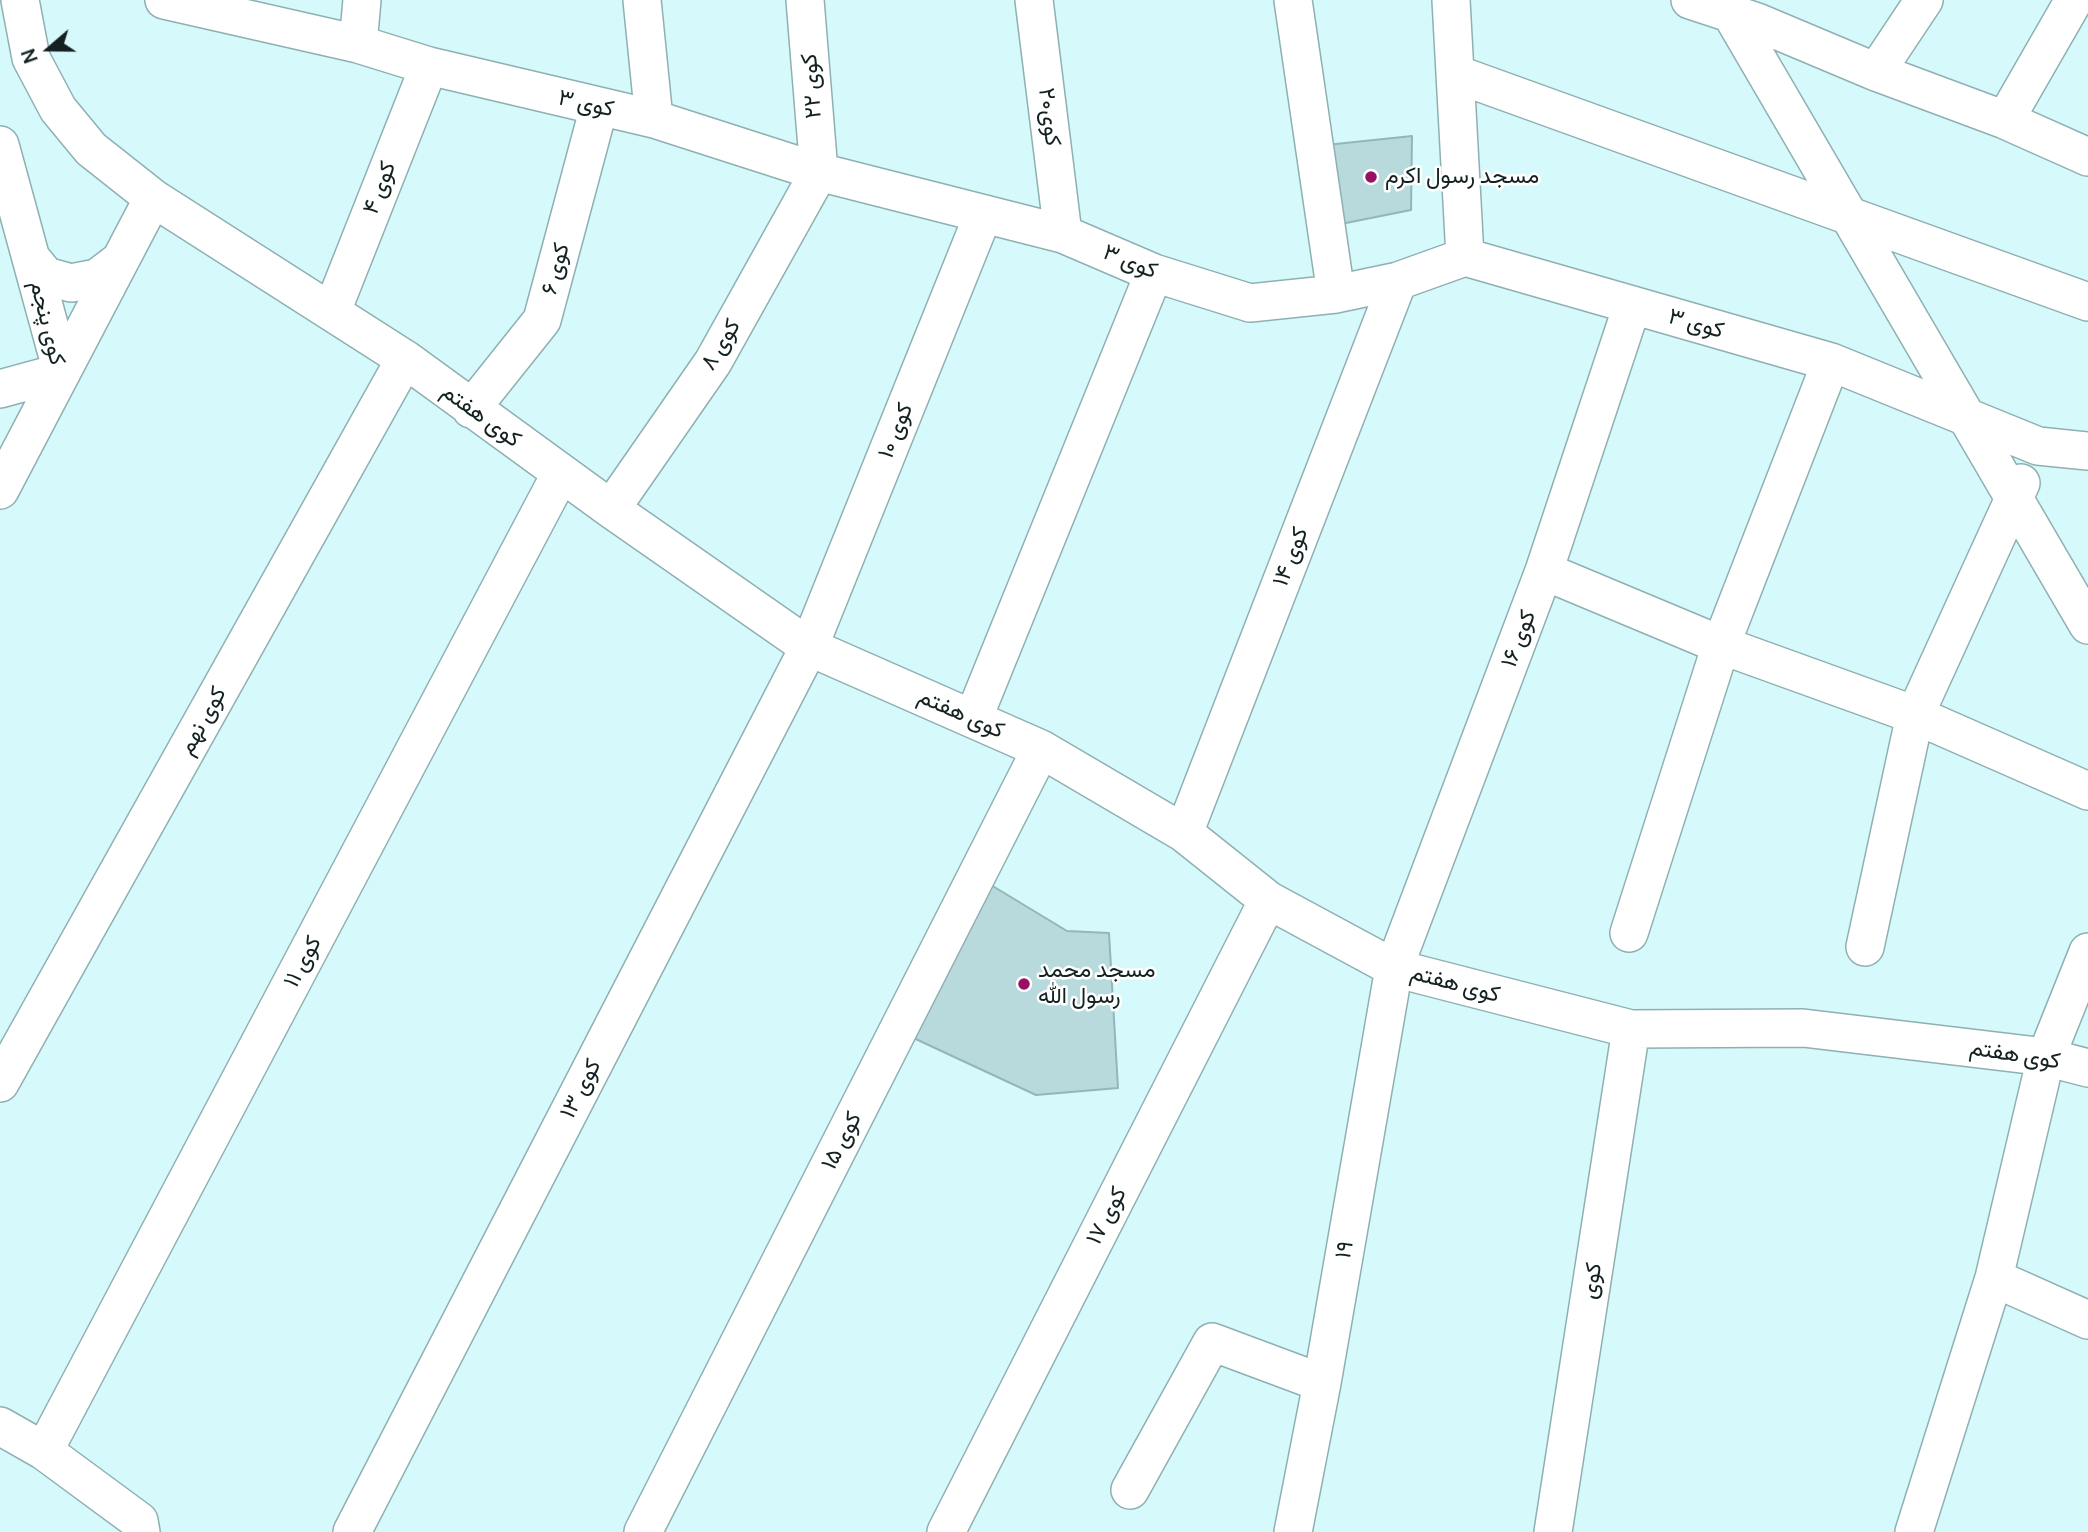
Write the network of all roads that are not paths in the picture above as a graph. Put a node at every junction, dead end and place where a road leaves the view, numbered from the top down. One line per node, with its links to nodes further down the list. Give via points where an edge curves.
1 (20, 0): 24 (street, کوی هفتم, via 31,58 58,109 91,149)
2 (164, 0): 14 (street, کوی ۳)
3 (362, 0): 14 (street)
4 (642, 0): 19 (street)
5 (805, 0): 23 (street, کوی ۲۲)
6 (1034, 0): 26 (street, کوی۲۰)
7 (1293, 0): 32 (street)
8 (1451, 0): 17 (street)
9 (1690, 0): 13 (street)
10 (1723, 0): 47 (street)
11 (1924, 0): 16 (street)
12 (2074, 0): 20 (street)
13 (1763, 11): 16 (street)
14 (358, 44): 15 (street, کوی ۳)
15 (429, 66): 18 (street, کوی ۳); 35 (street, کوی ۴)
16 (1876, 72): 20 (street)
17 (1456, 74): 27 (street); 33 (street)
18 (599, 107): 19 (street, کوی ۳); 40 (street, کوی ۶, via 542,320)
19 (654, 119): 23 (street, کوی ۳)
20 (2005, 120): 22 (street)
21 (0, 145): 28 (street, کوی پنجم)
22 (2088, 157)
23 (818, 172): 25 (street, کوی ۳); 45 (street, کوی ۸, via 713,362)
24 (153, 198): 29 (street); 35 (street, کوی هفتم)
25 (983, 215): 26 (street, کوی ۳); 49 (street, کوی ۱۰)
26 (1063, 234): 30 (street, کوی ۳)
27 (1465, 257): 31 (street, کوی ۳); 34 (street, کوی ۳)
28 (31, 258): 29 (street, via 46,276 71,283 97,278); 38 (street, کوی پنجم)
29 (118, 262): 38 (street)
30 (1154, 273): 32 (street, کوی ۳, via 1250,303); 51 (street)
31 (1398, 281): 32 (street, کوی ۳); 54 (street, کوی ۱۴)
32 (1336, 293)
33 (2088, 302)
34 (1632, 306): 37 (street, کوی ۳); 46 (street, کوی ۱۶)
35 (332, 311): 36 (street, کوی هفتم)
36 (405, 359): 40 (street, کوی هفتم); 63 (street, کوی نهم)
37 (1831, 362): 41 (street, کوی ۳); 48 (street)
38 (62, 372): 39 (street); 44 (street, کوی پنجم)
39 (0, 389)
40 (471, 409): 43 (street, کوی هفتم)
41 (2038, 446): 42 (street, کوی ۳); 50 (street)
42 (2088, 451)
43 (561, 473): 45 (street, کوی هفتم); 68 (street, کوی ۱۱)
44 (0, 490)
45 (611, 509): 49 (street, کوی هفتم)
46 (1544, 571): 48 (street); 59 (street, کوی ۱۶)
47 (2088, 625)
48 (1721, 645): 50 (street); 56 (street)
49 (809, 646): 51 (street, کوی هفتم); 71 (street, کوی ۱۳)
50 (1915, 715): 53 (street); 57 (street)
51 (974, 719): 52 (street, کوی هفتم)
52 (1041, 749): 54 (street, کوی هفتم); 72 (street, کوی ۱۵)
53 (2088, 791)
54 (1184, 833): 55 (street, کوی هفتم)
55 (1269, 900): 59 (street, کوی هفتم); 73 (street, کوی ۱۷)
56 (1629, 933)
57 (1865, 947)
58 (2088, 953): 61 (street)
59 (1394, 968): 60 (street, کوی هفتم); 66 (street, ۱۹)
60 (1631, 1029): 61 (street, کوی هفتم, via 1803,1028); 75 (street, کوی)
61 (2046, 1056): 62 (street, کوی هفتم); 64 (street)
62 (2088, 1068)
63 (0, 1083)
64 (1994, 1278): 65 (street); 76 (street)
65 (2088, 1320)
66 (1322, 1383): 69 (street, via 1212,1342); 74 (street, ۱۹)
67 (0, 1426): 68 (street)
68 (44, 1451): 70 (street, via 139,1521)
69 (1130, 1490)
70 (141, 1532)
71 (352, 1532)
72 (643, 1532)
73 (946, 1532)
74 (1293, 1532)
75 (1553, 1532)
76 (1914, 1532)

